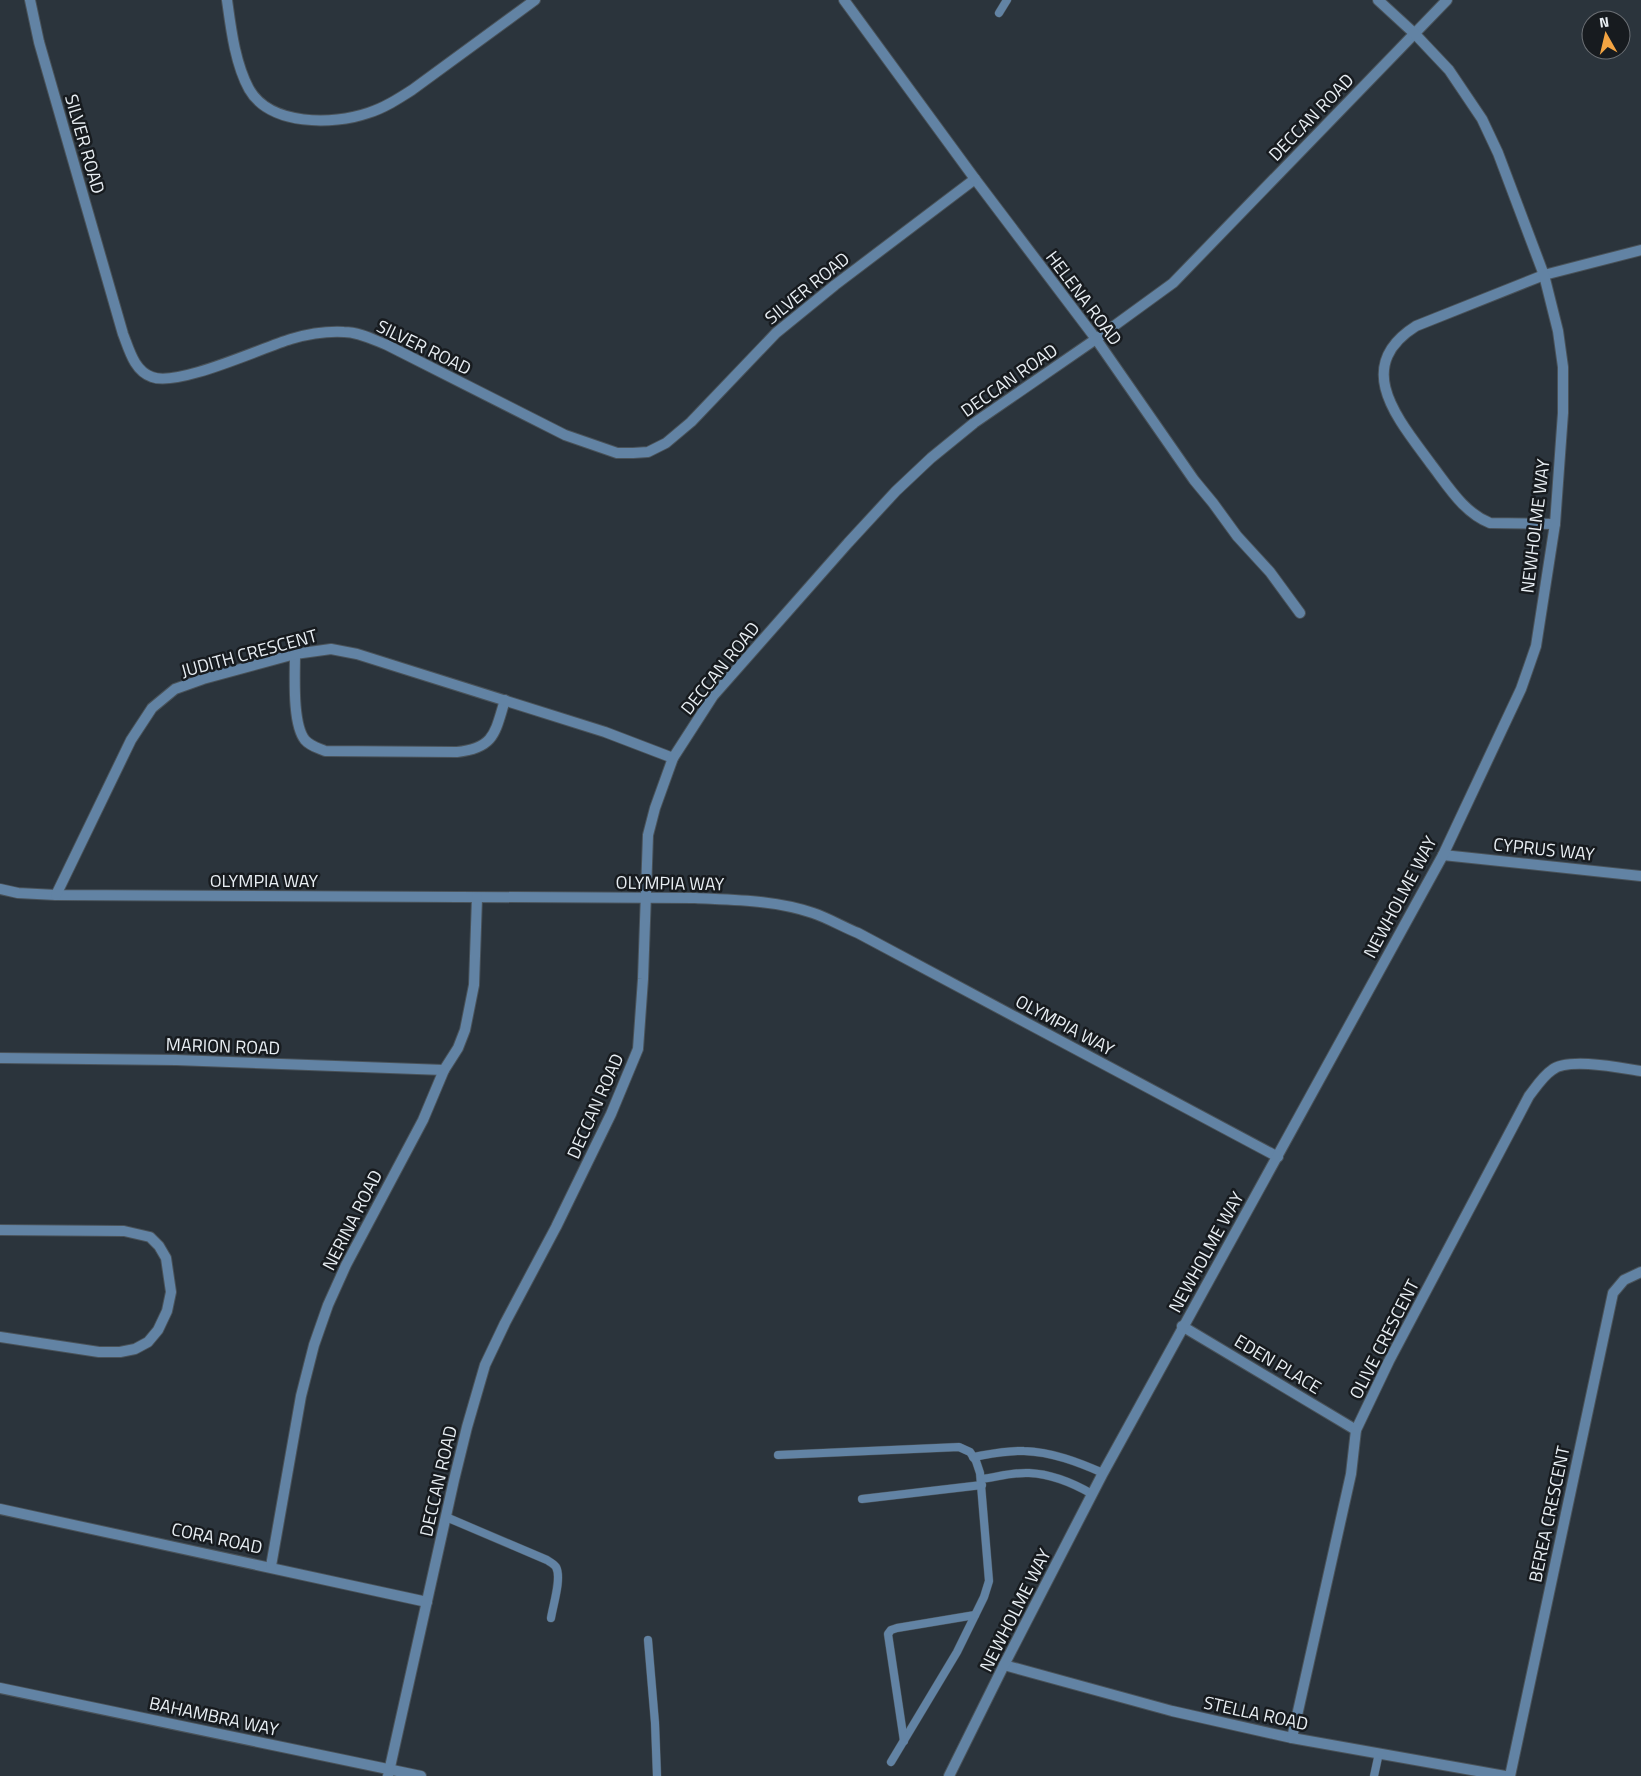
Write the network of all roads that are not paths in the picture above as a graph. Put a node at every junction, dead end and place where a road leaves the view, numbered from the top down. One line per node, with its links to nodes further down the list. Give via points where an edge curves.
1 (30, 0): 10 (street, SILVER ROAD, via 123,334 133,359 152,377 185,377 290,340 315,333 345,332 387,345 565,436 617,453 648,452 666,443 691,422 776,333)
2 (227, 0): 3 (street, via 241,71 257,100 287,118 317,120 367,113 391,103)
3 (535, 0)
4 (844, 0): 10 (street, HELENA ROAD)
5 (1007, 0): 8 (lane)
6 (1378, 0): 9 (street, NEWHOLME WAY)
7 (1447, 0): 9 (street, DECCAN ROAD)
8 (999, 13)
9 (1415, 34): 12 (street, NEWHOLME WAY, via 1449,70 1482,119); 13 (street, DECCAN ROAD, via 1173,283)
10 (975, 179): 13 (street, HELENA ROAD)
11 (1641, 250): 12 (street)
12 (1544, 275): 14 (street, NEWHOLME WAY, via 1563,367); 14 (street, via 1416,326 1405,333 1387,354 1384,365 1387,399 1400,422 1469,511 1490,523)
13 (1096, 339): 15 (street, HELENA ROAD, via 1194,480); 18 (street, DECCAN ROAD, via 974,423 896,491 713,696)
14 (1555, 524): 19 (street, NEWHOLME WAY, via 1536,646 1521,689)
15 (1300, 613)
16 (295, 654): 17 (street, JUDITH CRESCENT, via 331,649 357,654); 17 (street, via 295,704 301,732 305,740 325,751 472,750 484,746 490,739); 22 (street, JUDITH CRESCENT, via 175,689 152,708 131,740)
17 (505, 700): 18 (street, JUDITH CRESCENT)
18 (673, 758): 24 (street, DECCAN ROAD, via 648,835)
19 (1443, 855): 20 (street, CYPRUS WAY); 28 (street, NEWHOLME WAY)
20 (1641, 876)
21 (0, 889): 22 (street, OLYMPIA WAY)
22 (56, 895): 23 (street, OLYMPIA WAY)
23 (477, 898): 24 (street, OLYMPIA WAY); 26 (street, NERINA ROAD, via 470,1012 458,1048)
24 (645, 898): 28 (street, OLYMPIA WAY, via 740,900 788,906 813,913 858,933); 41 (street, DECCAN ROAD, via 638,1049 611,1114 485,1365)
25 (0, 1058): 26 (street, MARION ROAD, via 176,1060)
26 (444, 1070): 42 (street, NERINA ROAD, via 423,1120 346,1265 325,1313 301,1396)
27 (1641, 1071): 33 (street, OLIVE CRESCENT, via 1591,1064 1560,1066 1553,1069 1529,1096 1388,1361)
28 (1278, 1157): 31 (street, NEWHOLME WAY)
29 (0, 1230): 32 (street, via 124,1231 150,1237 166,1258 171,1292 158,1330 148,1342 135,1349 99,1352)
30 (1641, 1272): 59 (street, BEREA CRESCENT, via 1624,1280 1614,1293)
31 (1182, 1326): 33 (street, EDEN PLACE); 36 (street, NEWHOLME WAY)
32 (0, 1337)
33 (1356, 1430): 49 (street, OLIVE CRESCENT, via 1350,1474)
34 (778, 1455): 35 (lane, via 959,1447)
35 (973, 1457): 36 (lane, via 1024,1451 1054,1455); 37 (lane)
36 (1103, 1473): 38 (street, NEWHOLME WAY)
37 (982, 1482): 38 (lane, via 1027,1472 1076,1485); 39 (lane); 44 (lane, via 989,1580)
38 (1092, 1494): 47 (street, NEWHOLME WAY)
39 (862, 1499)
40 (0, 1509): 42 (street, CORA ROAD)
41 (446, 1518): 43 (street, DECCAN ROAD); 45 (lane, via 553,1564 558,1577)
42 (271, 1566): 43 (street, CORA ROAD)
43 (427, 1602): 53 (street, DECCAN ROAD)
44 (975, 1615): 50 (lane); 50 (lane, via 896,1628 888,1634)
45 (551, 1618)
46 (648, 1640): 55 (lane)
47 (1004, 1665): 49 (street, STELLA ROAD, via 1172,1711); 56 (street, NEWHOLME WAY)
48 (0, 1688): 53 (street, BAHAMBRA WAY)
49 (1292, 1738): 51 (street, STELLA ROAD)
50 (904, 1741): 52 (lane)
51 (1379, 1753): 57 (lane); 58 (street, STELLA ROAD)
52 (891, 1762)
53 (389, 1773): 54 (street, BAHAMBRA WAY)
54 (421, 1776)
55 (657, 1776)
56 (950, 1776)
57 (1374, 1776)
58 (1505, 1776)
59 (1510, 1776)

